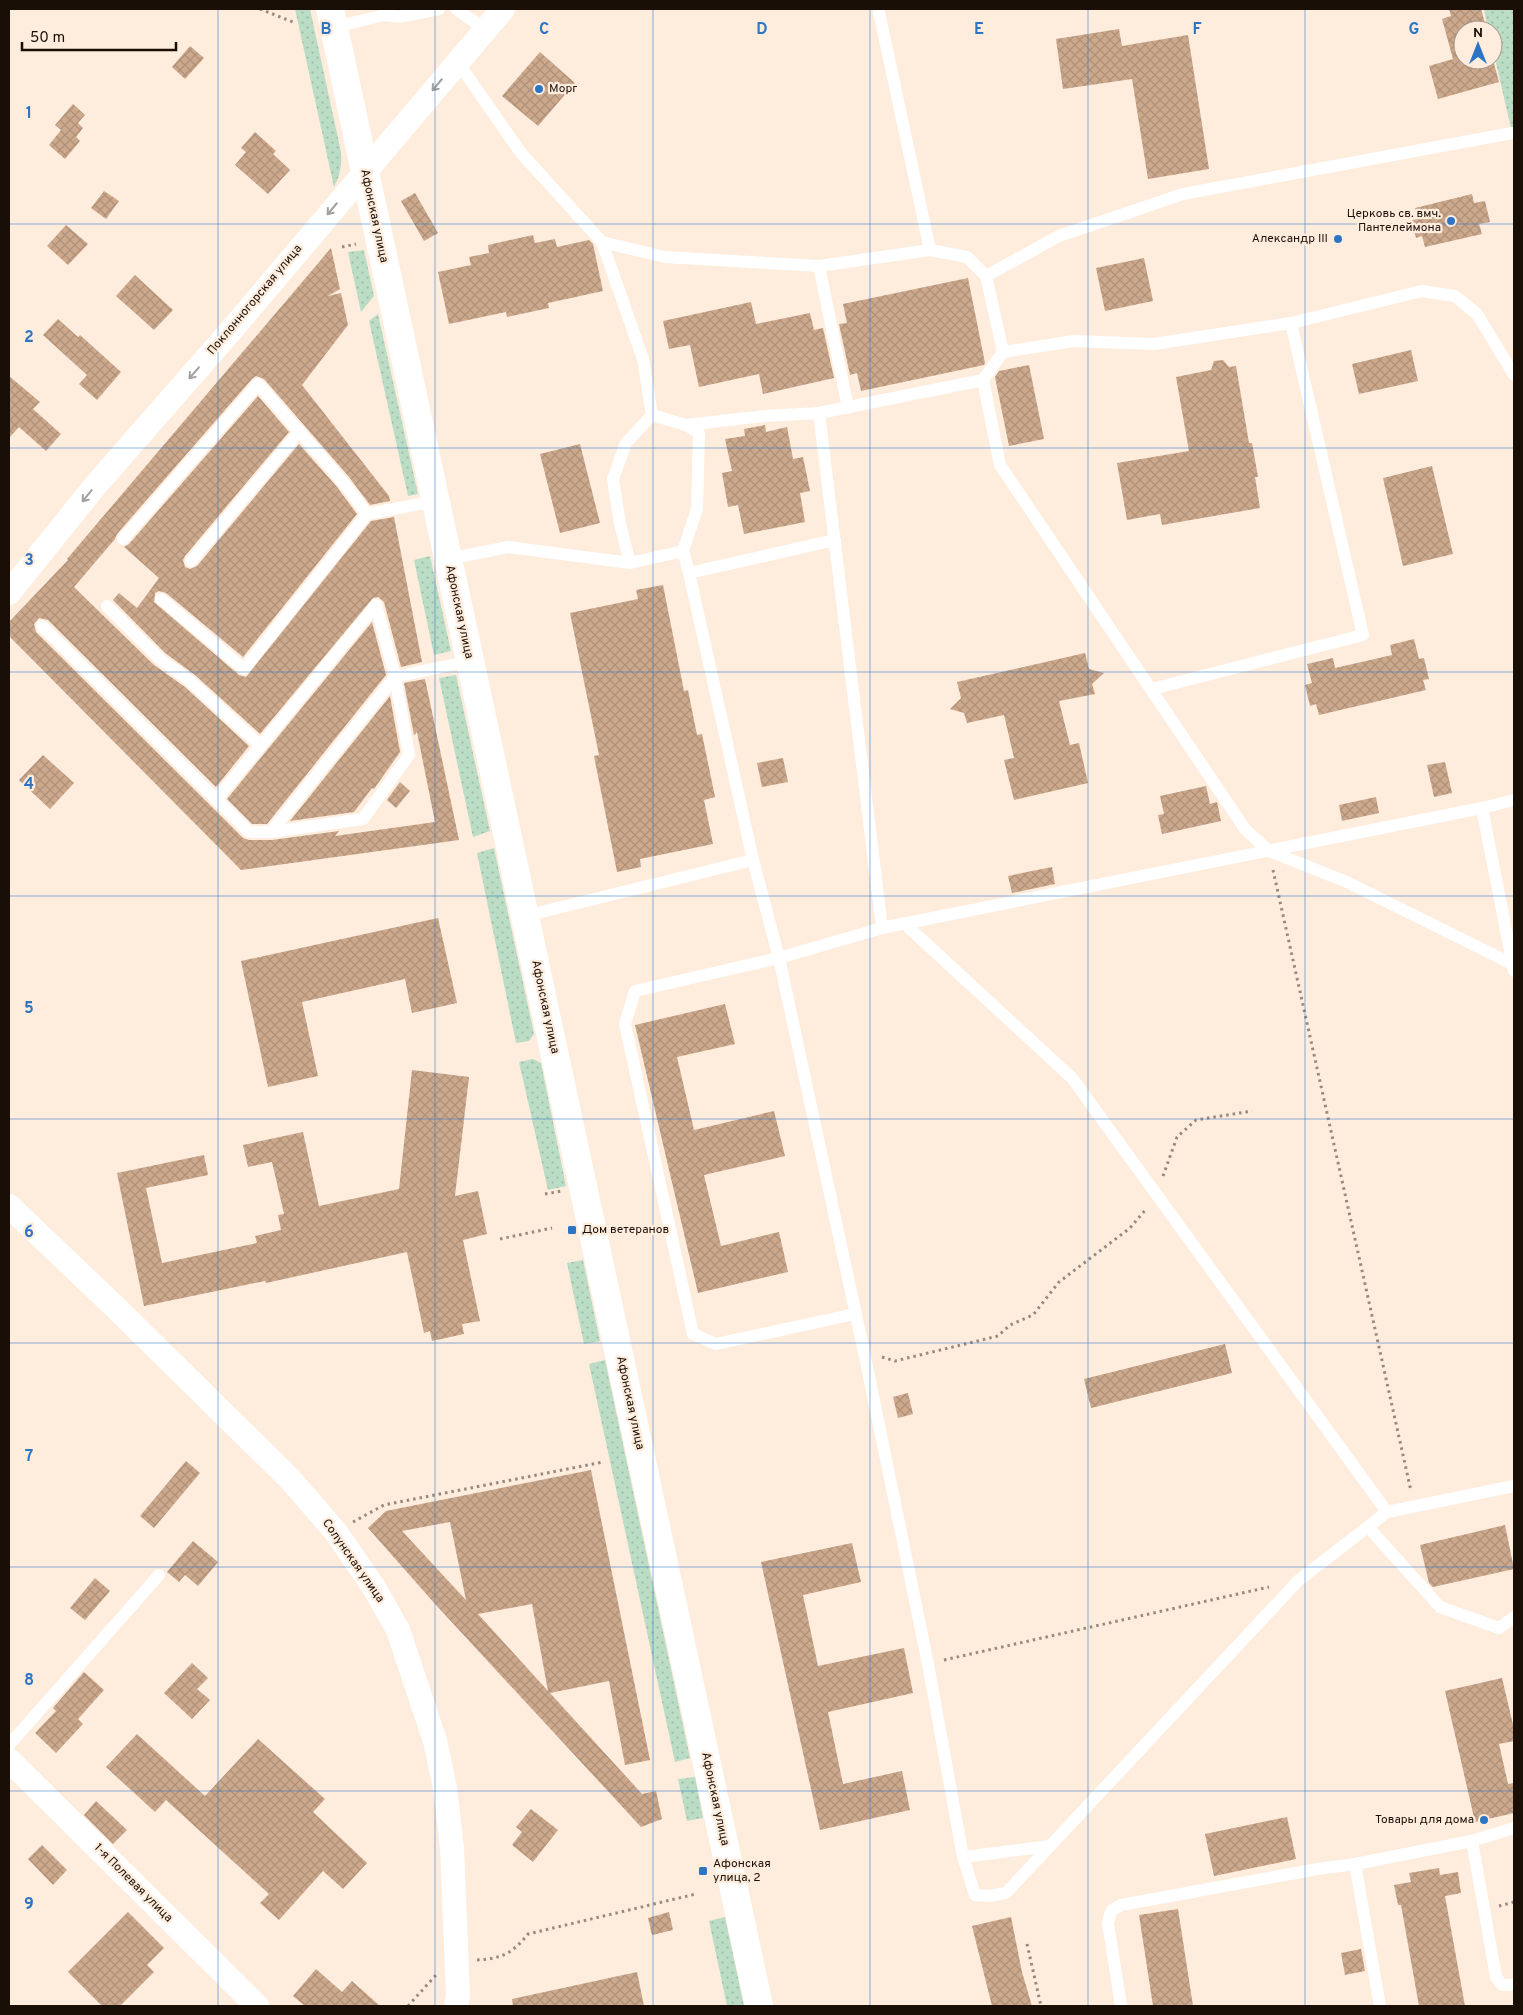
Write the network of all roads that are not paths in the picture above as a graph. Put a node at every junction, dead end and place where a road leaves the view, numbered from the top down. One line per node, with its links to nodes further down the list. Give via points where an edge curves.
1 (439, 9): 4 (lane, via 399,17)
2 (456, 9): 7 (lane)
3 (503, 9): 7 (street, Поклонногорская улица)
4 (384, 12): 6 (lane)
5 (879, 12): 12 (lane)
6 (332, 18): 10 (street, Афонская улица)
7 (485, 29): 8 (street, Поклонногорская улица)
8 (455, 64): 10 (street, Поклонногорская улица, one-way to 10); 11 (lane, via 466,74 521,153)
9 (1512, 133): 14 (lane, via 1183,194 1059,236)
10 (364, 172): 24 (street, Афонская улица); 33 (street, Поклонногорская улица, one-way to 33, via 95,486)
11 (602, 242): 13 (lane, via 665,257); 21 (lane, via 643,359)
12 (930, 250): 13 (lane); 14 (lane, via 967,257)
13 (819, 266): 19 (lane)
14 (986, 276): 16 (lane)
15 (1291, 323): 16 (lane, via 1154,344 1074,342); 17 (lane, via 1422,291 1455,296 1476,314); 39 (lane, via 1363,635)
16 (1003, 352): 18 (lane)
17 (1514, 375)
18 (983, 380): 19 (lane); 39 (lane, via 1000,464)
19 (848, 408): 20 (lane)
20 (818, 413): 22 (lane); 27 (lane)
21 (652, 415): 22 (lane); 31 (lane, via 626,443 613,479)
22 (686, 425): 28 (lane, via 699,433 697,509)
23 (299, 432): 25 (lane); 26 (lane, via 258,384); 30 (lane)
24 (436, 501): 25 (lane); 29 (street, Афонская улица)
25 (367, 514): 34 (lane, via 244,669)
26 (123, 539)
27 (835, 540): 32 (lane); 49 (lane)
28 (683, 551): 31 (lane); 32 (lane)
29 (448, 559): 31 (lane, via 508,547); 37 (street, Афонская улица)
30 (191, 561)
31 (630, 564)
32 (690, 573): 46 (lane)
33 (9, 593)
34 (161, 598)
35 (106, 606): 40 (lane, via 160,659 190,681)
36 (42, 626): 41 (lane)
37 (470, 661): 38 (lane); 47 (street, Афонская улица)
38 (395, 677): 40 (lane, via 376,605); 44 (lane); 44 (lane, via 409,755 363,818)
39 (1152, 689): 45 (lane, via 1245,829)
40 (261, 746): 41 (lane)
41 (216, 800): 44 (lane, via 249,832)
42 (1514, 800): 43 (lane)
43 (1482, 808): 45 (lane); 51 (lane)
44 (271, 832)
45 (1269, 851): 48 (lane); 51 (lane, via 1348,882)
46 (754, 860): 47 (lane); 50 (lane)
47 (525, 916): 69 (street, Афонская улица)
48 (906, 925): 49 (lane); 55 (lane, via 1072,1078)
49 (882, 928): 50 (lane)
50 (779, 958): 53 (lane); 53 (lane, via 635,991 625,1024 693,1334 716,1344)
51 (1513, 967)
52 (9, 1206): 68 (street, Солунская улица, via 290,1479 335,1531 374,1586 398,1630 435,1741 445,1788 452,1848)
53 (855, 1314): 64 (lane, via 928,1664)
54 (1514, 1486): 55 (lane)
55 (1387, 1512): 56 (lane)
56 (1368, 1527): 58 (lane, via 1440,1607 1498,1628); 63 (lane, via 1299,1580)
57 (160, 1575): 59 (lane)
58 (1514, 1617)
59 (9, 1745)
60 (9, 1760): 67 (street, 1-я Полевая улица)
61 (1514, 1828): 62 (lane)
62 (1472, 1841): 65 (lane); 66 (lane, via 1496,1978 1502,1985)
63 (1050, 1846): 64 (lane); 64 (lane, via 1006,1893 989,1896 975,1895)
64 (963, 1858)
65 (1354, 1864): 70 (lane, via 1131,1903 1111,1911 1108,1923); 71 (lane)
66 (1514, 1985)
67 (257, 2006)
68 (456, 2006)
69 (759, 2006)
70 (1121, 2006)
71 (1380, 2006)

